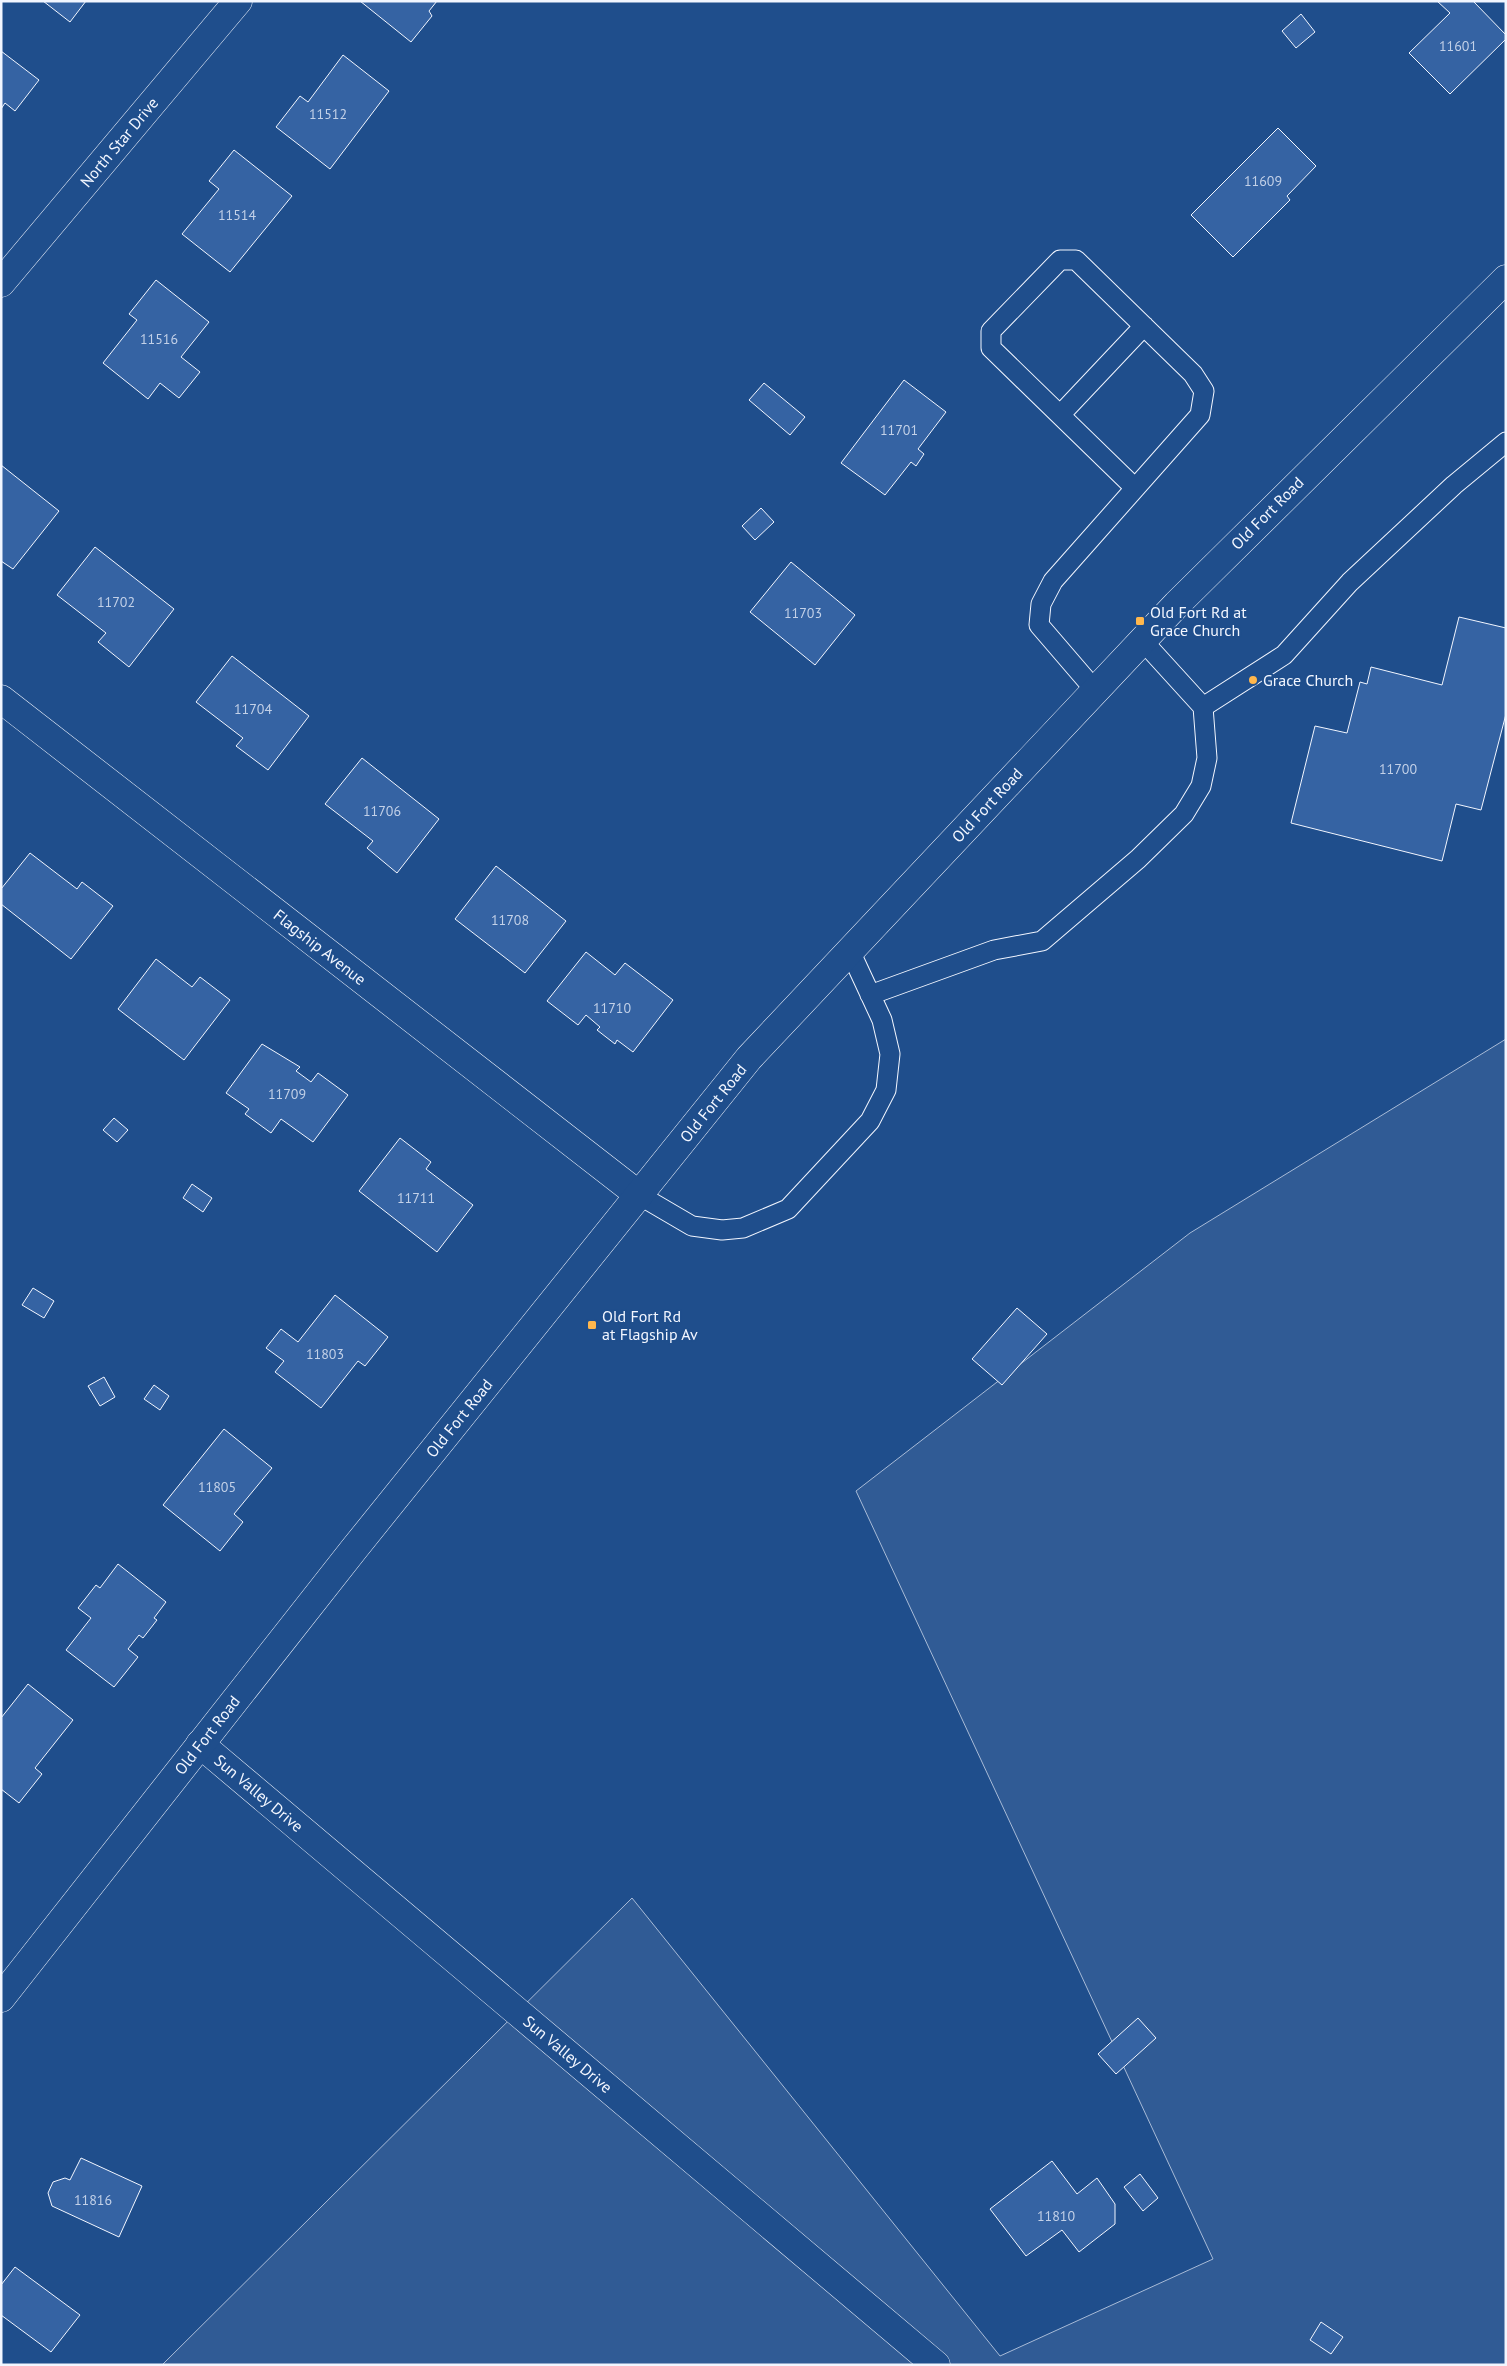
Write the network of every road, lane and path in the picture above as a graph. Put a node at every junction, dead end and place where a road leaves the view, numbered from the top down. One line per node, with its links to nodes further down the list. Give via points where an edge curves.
1 (238, 1): 3 (main road, North Star Drive)
2 (1506, 279): 8 (main road, Old Fort Road)
3 (1, 283)
4 (1144, 326): 5 (lane); 5 (lane, via 1076,260 1060,260 991,331 991,348); 7 (lane, via 1193,374 1204,391 1200,415)
5 (1060, 415): 7 (lane)
6 (1506, 442): 11 (lane, via 1454,485 1350,582 1284,655)
7 (1135, 488): 9 (lane, via 1053,581 1041,604 1039,625)
8 (1142, 640): 9 (main road, Old Fort Road); 11 (lane)
9 (1094, 689): 12 (main road, Old Fort Road)
10 (1, 699): 14 (main road, Flagship Avenue)
11 (1203, 707): 13 (lane, via 1206,758 1201,786 1184,814 1123,872 1042,941 994,950)
12 (850, 952): 13 (lane); 14 (main road, Old Fort Road, via 749,1058)
13 (870, 995): 14 (lane, via 882,1020 890,1054 886,1090 870,1121 788,1209 743,1228 722,1230 692,1226)
14 (639, 1195): 15 (main road, Old Fort Road)
15 (200, 1744): 16 (main road, Old Fort Road); 17 (main road, Sun Valley Drive)
16 (1, 1998)
17 (936, 2365)

